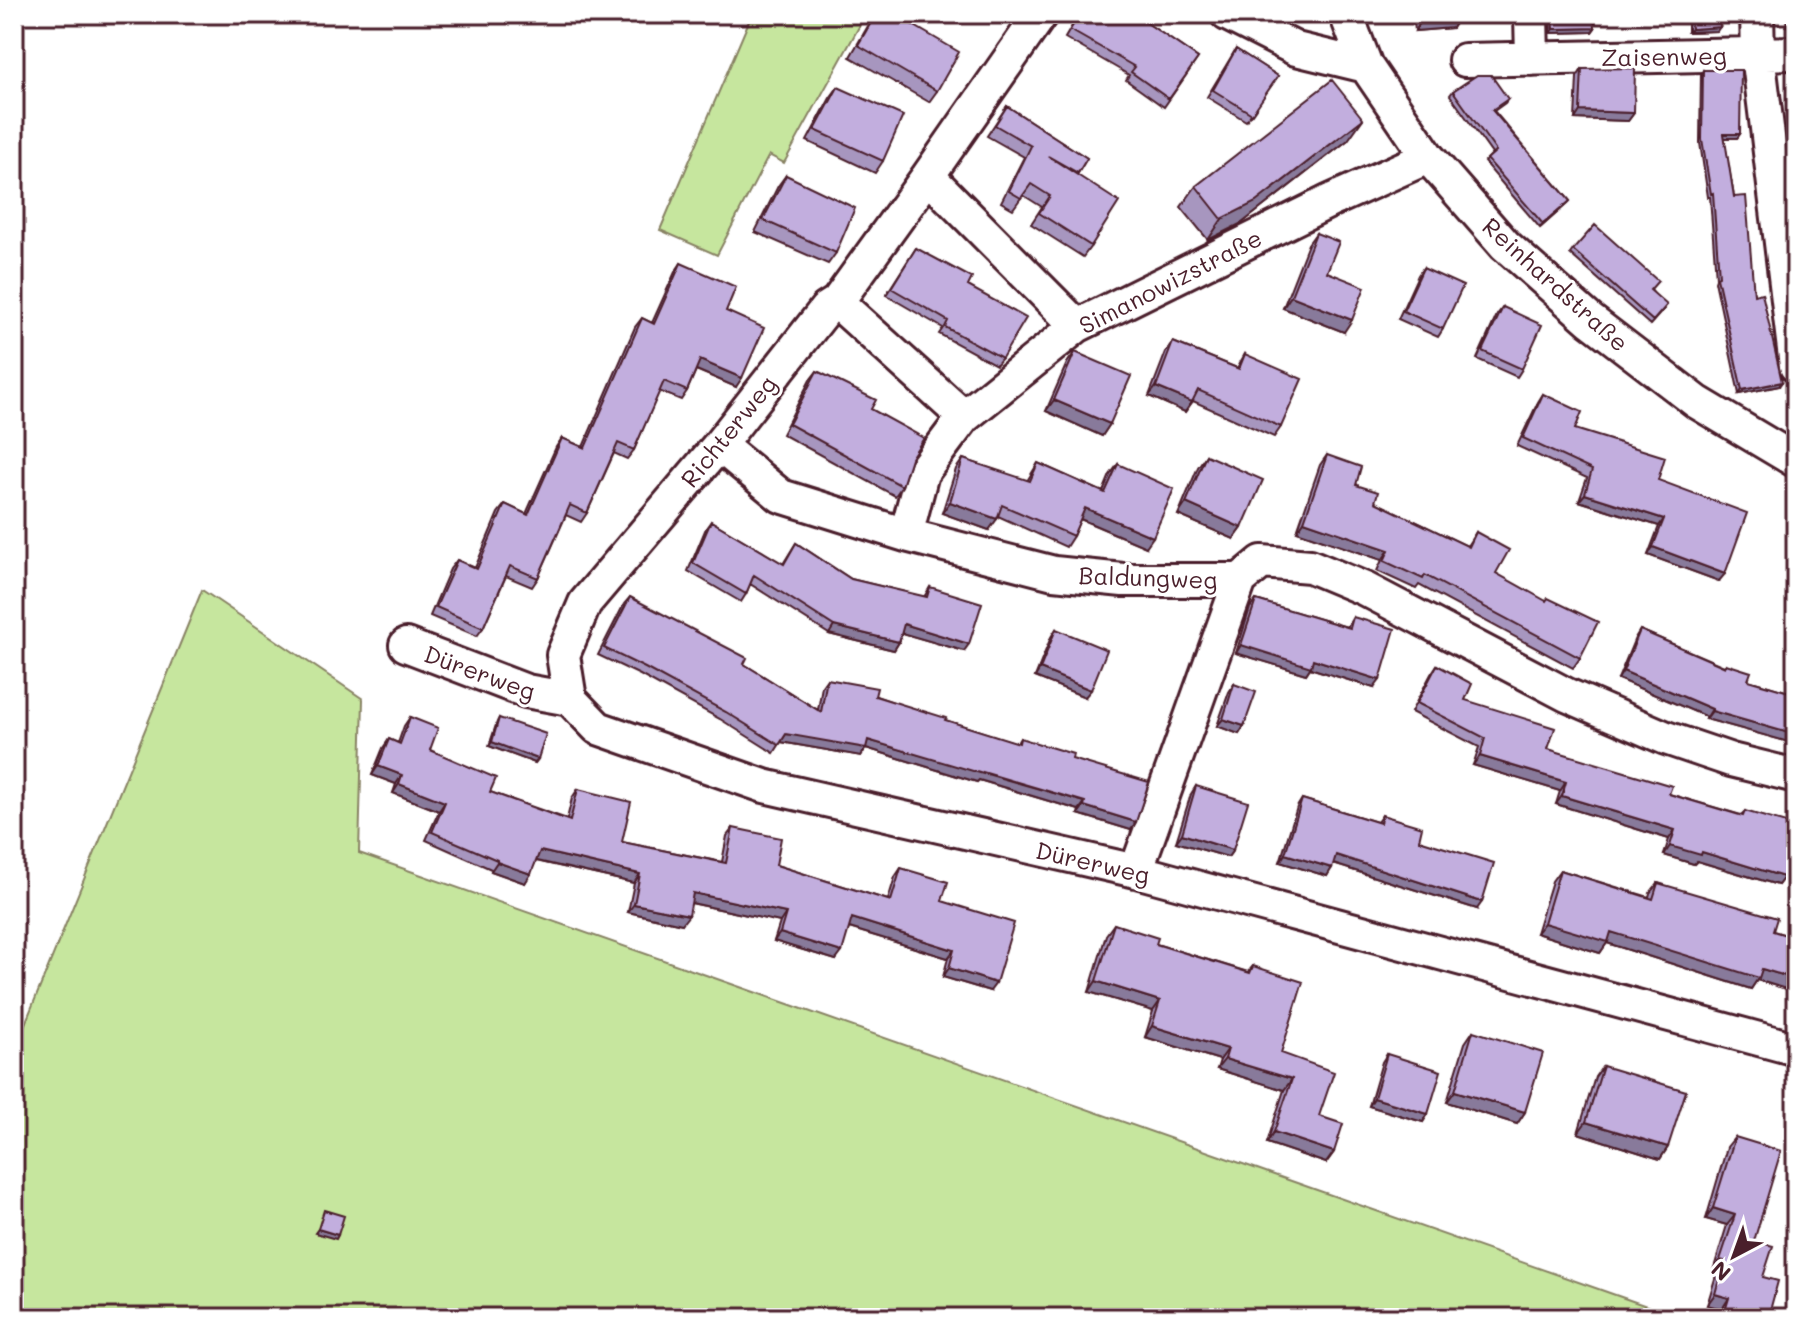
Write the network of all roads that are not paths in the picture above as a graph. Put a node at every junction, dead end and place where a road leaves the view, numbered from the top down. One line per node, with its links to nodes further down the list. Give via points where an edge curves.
1 (1041, 14): 12 (street, Richterweg)
2 (1227, 14): 10 (street, via 1296,49)
3 (1346, 14): 10 (street, Reinhardstraße)
4 (1531, 14): 8 (street)
5 (1757, 14): 7 (street)
6 (1796, 53): 7 (street, Zaisenweg)
7 (1758, 54): 8 (street, Zaisenweg); 15 (street)
8 (1532, 59): 9 (street, Zaisenweg)
9 (1465, 60)
10 (1366, 66): 11 (street, Reinhardstraße)
11 (1428, 157): 14 (street, Simanowizstraße); 18 (street, Reinhardstraße, via 1505,245 1590,320 1697,402)
12 (928, 176): 13 (street, Richterweg); 14 (street)
13 (837, 302): 16 (street); 17 (street, Richterweg, via 826,309)
14 (1077, 326): 16 (street, Simanowizstraße)
15 (1796, 366)
16 (964, 417): 19 (street, Simanowizstraße, via 922,473)
17 (719, 445): 19 (street, Baldungweg, via 781,496); 22 (street, Richterweg, via 585,603 563,655)
18 (1796, 461)
19 (906, 535): 20 (street, Baldungweg, via 1054,573 1123,580)
20 (1240, 580): 23 (street, Baldungweg, via 1262,562 1310,566 1666,738); 24 (street)
21 (406, 645): 22 (street, Dürerweg, via 526,691)
22 (570, 699): 24 (street, Dürerweg, via 598,728 764,786)
23 (1796, 776)
24 (1136, 871): 25 (street, Dürerweg)
25 (1796, 1049)

